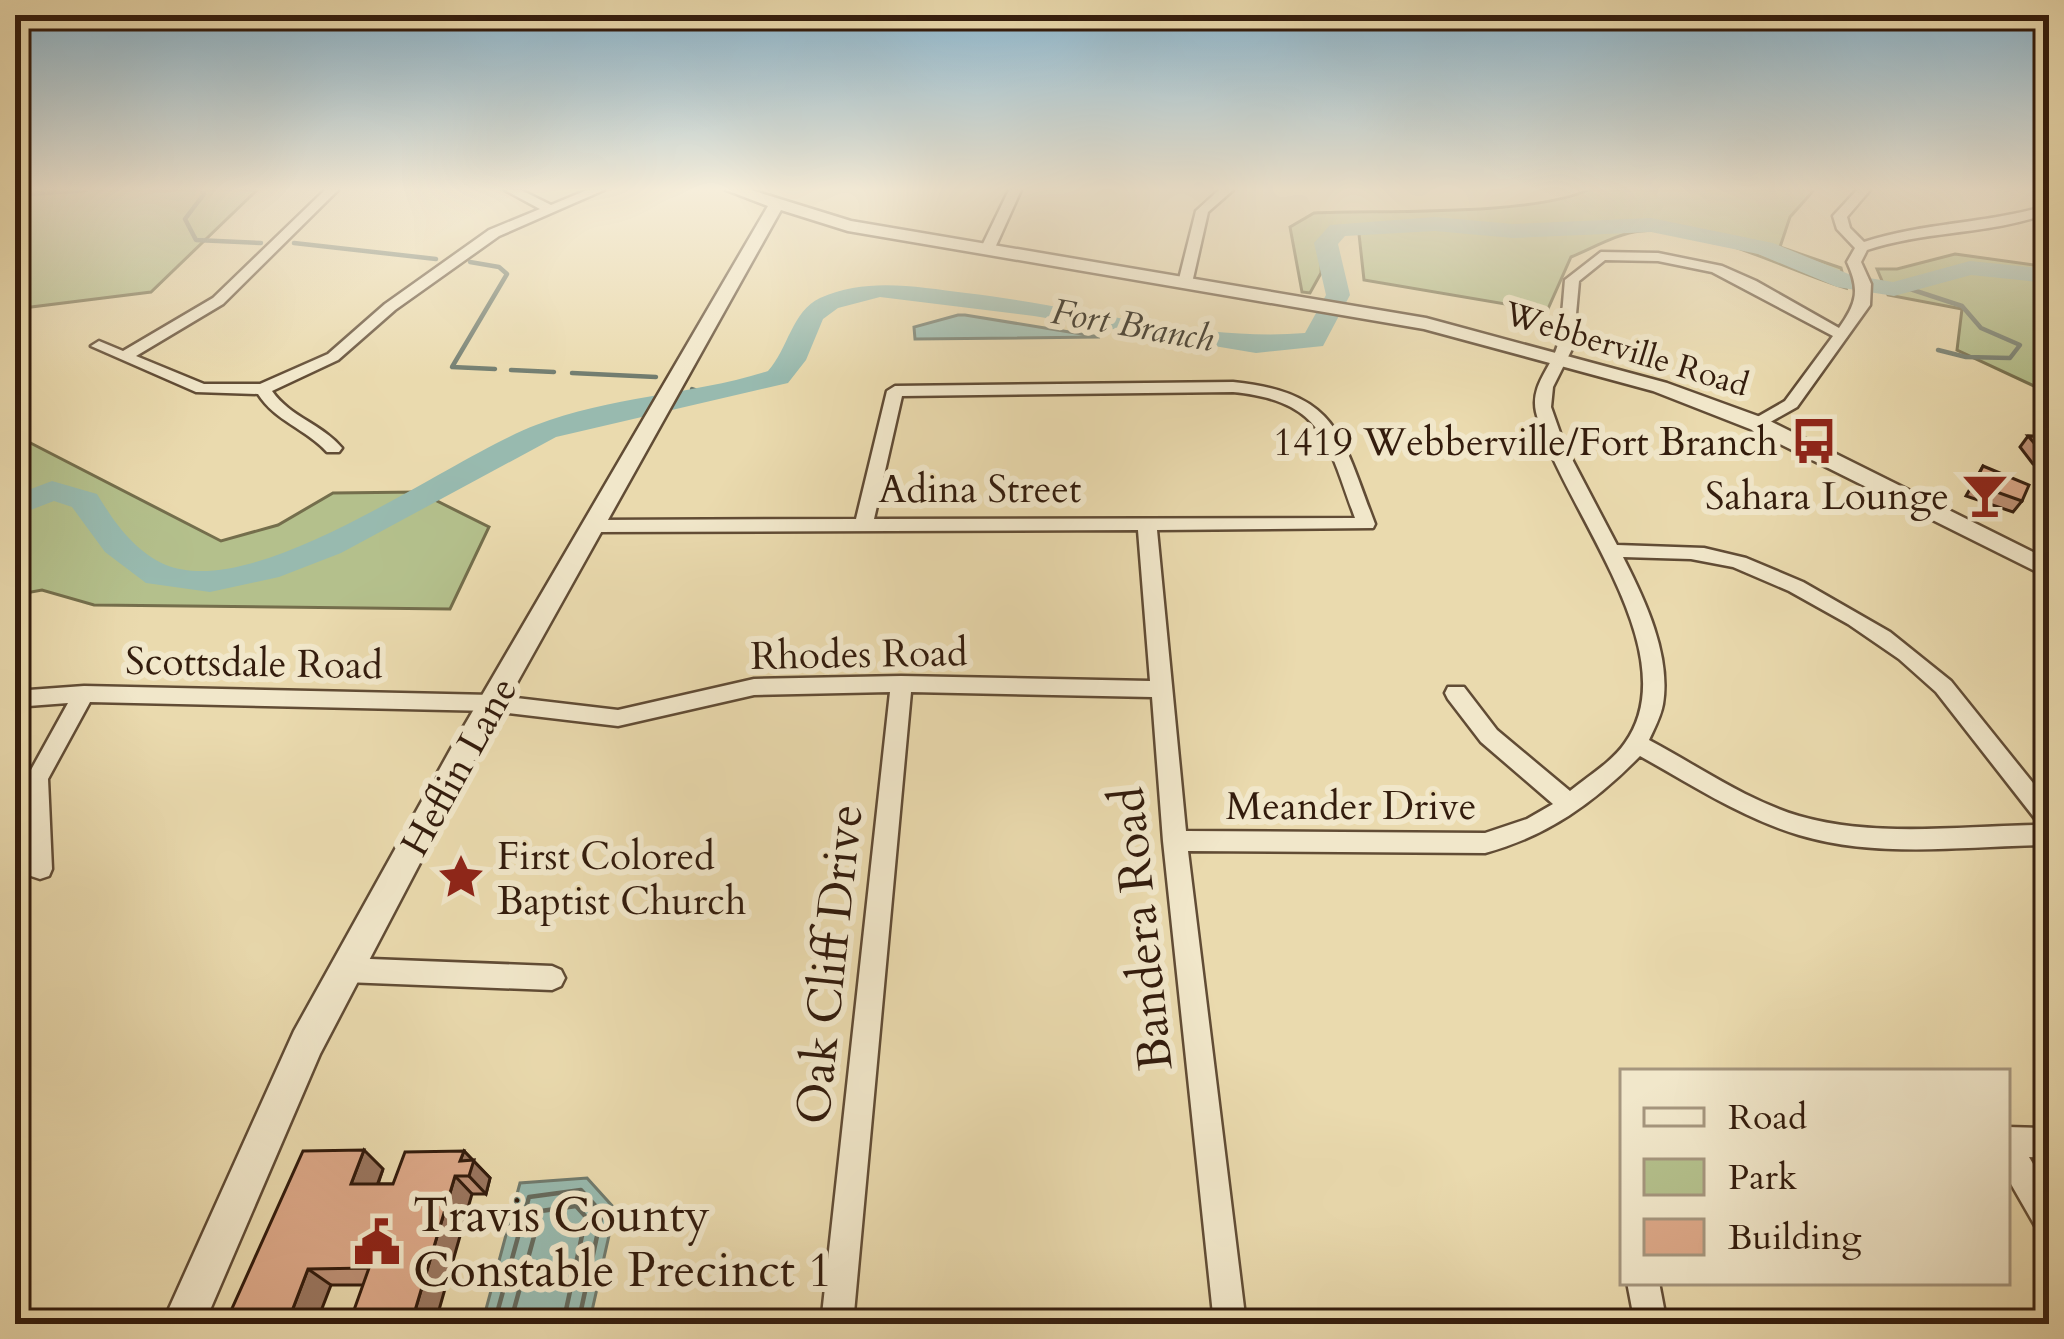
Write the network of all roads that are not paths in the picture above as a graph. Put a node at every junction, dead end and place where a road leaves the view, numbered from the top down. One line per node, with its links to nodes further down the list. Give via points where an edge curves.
1 (268, 252): 10 (street, via 218,301)
2 (467, 252): 12 (street, via 334,357)
3 (749, 252): 17 (street, Heflin Lane)
4 (1001, 252): 7 (street, Webberville Road)
5 (1192, 252): 7 (street)
6 (1858, 252): 8 (street, via 1865,299)
7 (1185, 283): 11 (street, Webberville Road, via 1364,313)
8 (1843, 334): 11 (street, via 1737,278 1608,255 1591,260 1569,286); 13 (street, via 1790,404)
9 (99, 346): 10 (street)
10 (127, 355): 12 (street, via 202,389)
11 (1561, 359): 13 (street, Webberville Road); 18 (street, via 1545,387 1546,418)
12 (263, 389): 14 (street, via 273,408)
13 (1758, 424): 19 (street, Webberville Road)
14 (333, 448)
15 (1147, 524): 16 (street, Adina Street); 16 (street, Adina Street, via 1366,524 1320,415 1284,394 1233,387 895,391); 21 (street, Bandera Road)
16 (864, 525): 17 (street, Adina Street)
17 (595, 526): 25 (street, Heflin Lane)
18 (1614, 551): 26 (street, via 1654,665); 28 (street, via 1735,561 1888,641 1942,687)
19 (2049, 570)
20 (901, 684): 21 (street, Rhodes Road); 25 (street, Rhodes Road, via 754,687 618,718); 40 (street, Oak Cliff Drive)
21 (1159, 689): 30 (street, Bandera Road)
22 (1456, 693): 27 (street, via 1489,736)
23 (84, 694): 24 (street, Scottsdale Road); 25 (street, Scottsdale Road); 31 (street, via 37,779)
24 (15, 699)
25 (492, 703): 32 (street, Heflin Lane)
26 (1637, 744): 27 (street, Meander Drive); 29 (street, via 1802,826 1839,834)
27 (1571, 805): 30 (street, Meander Drive, via 1534,831 1484,843)
28 (2049, 820)
29 (2049, 835)
30 (1174, 841): 41 (street, Bandera Road)
31 (40, 869)
32 (345, 970): 33 (street); 39 (street, Heflin Lane)
33 (552, 978)
34 (2049, 1143): 35 (street)
35 (2010, 1146)
36 (2010, 1151): 37 (street)
37 (2049, 1220)
38 (1643, 1285): 42 (street)
39 (183, 1324)
40 (837, 1324)
41 (1229, 1324)
42 (1651, 1324)

